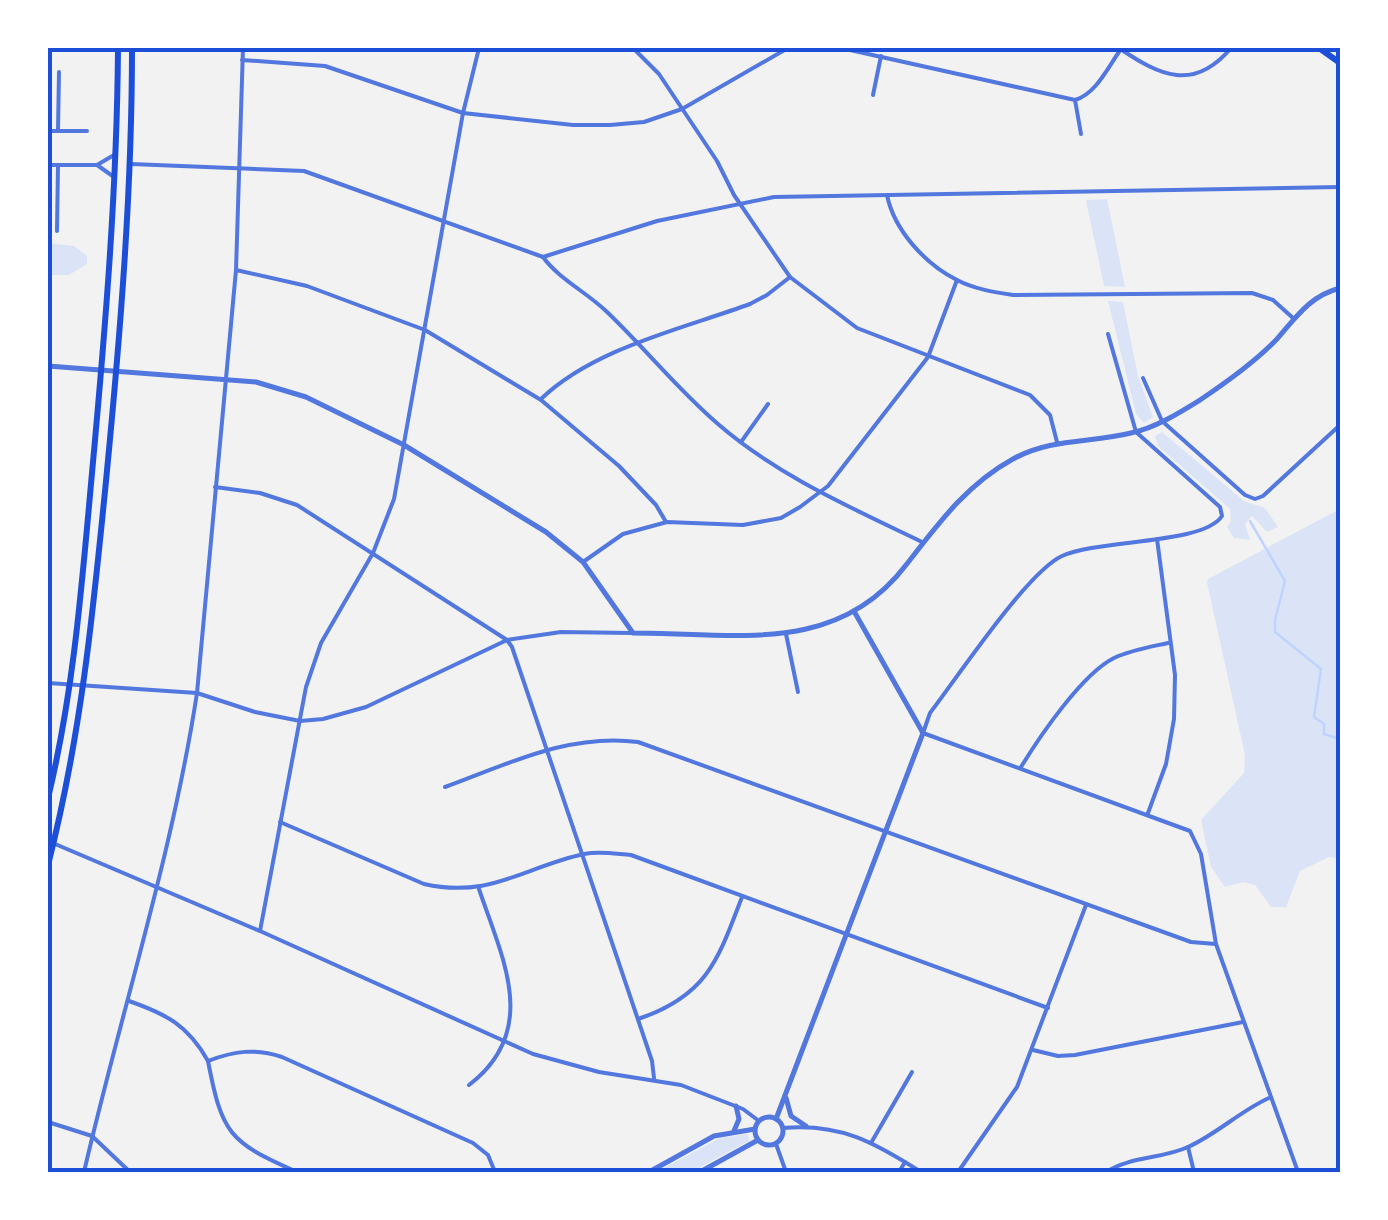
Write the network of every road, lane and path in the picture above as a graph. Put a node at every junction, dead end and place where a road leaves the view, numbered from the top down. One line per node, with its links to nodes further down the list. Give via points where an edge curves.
1 (118, 48): 24 (main road)
2 (132, 48): 26 (main road)
3 (243, 48): 13 (street)
4 (479, 48): 19 (street)
5 (633, 48): 18 (street)
6 (788, 48): 18 (street)
7 (841, 48): 11 (street)
8 (1120, 48): 9 (street, via 1176,76 1208,69); 17 (street, via 1094,88)
9 (1231, 48)
10 (1319, 48): 14 (main road)
11 (861, 50): 12 (street)
12 (881, 56): 16 (street); 17 (street)
13 (242, 60): 19 (street, via 325,66); 30 (street)
14 (1340, 63)
15 (58, 72): 21 (street)
16 (873, 94)
17 (1075, 100): 23 (street)
18 (682, 109): 19 (street, via 610,125); 36 (street)
19 (463, 113): 37 (street)
20 (48, 131): 21 (street)
21 (58, 131): 22 (street)
22 (87, 131)
23 (1081, 134)
24 (118, 142): 25 (main road); 26 (main road)
25 (117, 154): 29 (street); 31 (main road)
26 (131, 164): 30 (street); 31 (main road); 51 (main road)
27 (48, 165): 28 (street)
28 (58, 165): 29 (street); 35 (street)
29 (98, 165): 31 (street)
30 (241, 166): 37 (street, via 304,171); 40 (street)
31 (115, 178): 50 (main road)
32 (1340, 187): 33 (street)
33 (887, 195): 36 (street); 42 (street, via 904,235)
34 (48, 202): 35 (street)
35 (58, 202): 38 (street)
36 (740, 202): 39 (street); 41 (street)
37 (443, 221): 39 (street); 45 (street)
38 (57, 231)
39 (542, 256): 47 (street)
40 (236, 270): 45 (street, via 307,286); 53 (street)
41 (790, 277): 47 (street, via 750,304); 48 (street, via 856,328)
42 (957, 280): 44 (street, via 1012,295 1252,293); 48 (street)
43 (1340, 288): 44 (street)
44 (1292, 318): 56 (street, via 1238,374)
45 (425, 330): 54 (street); 61 (street)
46 (1108, 334): 58 (street)
47 (636, 342): 54 (street); 59 (street)
48 (928, 357): 60 (street, via 1030,395 1050,415); 63 (street)
49 (48, 366): 50 (street)
50 (101, 368): 51 (street); 75 (main road)
51 (117, 369): 53 (street); 76 (main road)
52 (1143, 378): 56 (street)
53 (225, 379): 61 (street, via 306,396); 62 (street)
54 (541, 400): 64 (street, via 618,466)
55 (768, 404): 59 (street)
56 (1162, 421): 57 (street, via 1254,499); 58 (street)
57 (1340, 426)
58 (1136, 432): 60 (street); 65 (street, via 1220,507 1222,516 1206,529)
59 (741, 442): 63 (street)
60 (1058, 442): 66 (street, via 985,476)
61 (404, 446): 67 (street); 68 (street, via 546,532)
62 (215, 487): 67 (street, via 297,505); 78 (street)
63 (819, 492): 64 (street, via 781,518 762,522); 66 (street)
64 (666, 522): 68 (street, via 623,534)
65 (1157, 539): 73 (street); 80 (street, via 1087,547 1047,566 930,713)
66 (922, 542): 69 (street)
67 (373, 553): 72 (street); 79 (street, via 321,642)
68 (583, 562): 70 (street)
69 (856, 614): 71 (street); 80 (street)
70 (632, 632): 71 (street); 72 (street)
71 (786, 634): 77 (street)
72 (507, 640): 79 (street, via 366,707); 81 (street)
73 (1169, 642): 82 (street, via 1096,670); 85 (street, via 1174,719)
74 (48, 683): 75 (street)
75 (70, 684): 76 (street); 84 (main road)
76 (86, 684): 78 (street); 88 (main road)
77 (798, 692)
78 (196, 693): 79 (street); 91 (street)
79 (300, 721): 86 (street)
80 (923, 733): 82 (street); 87 (street)
81 (548, 750): 83 (street); 87 (street, via 590,740 638,742); 89 (street)
82 (1022, 767): 85 (street)
83 (445, 787)
84 (48, 798)
85 (1148, 813): 97 (street, via 1196,840)
86 (280, 822): 92 (street, via 424,884); 95 (street)
87 (887, 832): 94 (street); 96 (street)
88 (50, 841): 90 (main road); 91 (street)
89 (584, 854): 92 (street); 93 (street, via 631,855); 100 (street)
90 (48, 865)
91 (158, 887): 95 (street); 98 (street)
92 (479, 889): 102 (street, via 512,991)
93 (742, 897): 96 (street); 100 (street, via 709,973 679,1002)
94 (1086, 905): 97 (street, via 1190,942); 99 (street)
95 (260, 931): 102 (street)
96 (847, 935): 99 (street); 108 (street)
97 (1216, 944): 101 (street)
98 (129, 1000): 104 (street, via 177,1021); 118 (street)
99 (1048, 1008): 103 (street)
100 (638, 1019): 106 (street)
101 (1242, 1022): 103 (street, via 1075,1055); 109 (street)
102 (502, 1041): 106 (street, via 564,1064); 107 (street, via 488,1069)
103 (1033, 1050): 133 (street)
104 (208, 1061): 126 (street, via 217,1110 229,1131 253,1152); 127 (street, via 251,1050 282,1057 473,1143)
105 (912, 1072): 120 (street)
106 (654, 1078): 110 (street)
107 (469, 1084)
108 (786, 1096): 111 (street); 114 (street, via 791,1116)
109 (1269, 1098): 122 (street); 136 (street)
110 (736, 1106): 112 (street); 117 (street)
111 (776, 1119): 112 (street); 115 (street)
112 (759, 1121): 116 (street)
113 (48, 1122): 118 (street)
114 (806, 1126): 115 (street); 120 (street)
115 (783, 1128): 121 (street)
116 (755, 1129): 117 (street); 119 (street)
117 (734, 1131): 128 (street)
118 (92, 1136): 124 (street); 125 (street)
119 (758, 1140): 121 (street); 129 (street)
120 (871, 1143): 123 (street)
121 (776, 1144): 130 (street)
122 (1188, 1147): 134 (street); 135 (street)
123 (905, 1162): 131 (street); 132 (street)
124 (84, 1172)
125 (130, 1172)
126 (297, 1172)
127 (495, 1172)
128 (649, 1172)
129 (700, 1172)
130 (786, 1172)
131 (899, 1172)
132 (921, 1172)
133 (958, 1172)
134 (1106, 1172)
135 (1194, 1172)
136 (1298, 1172)

